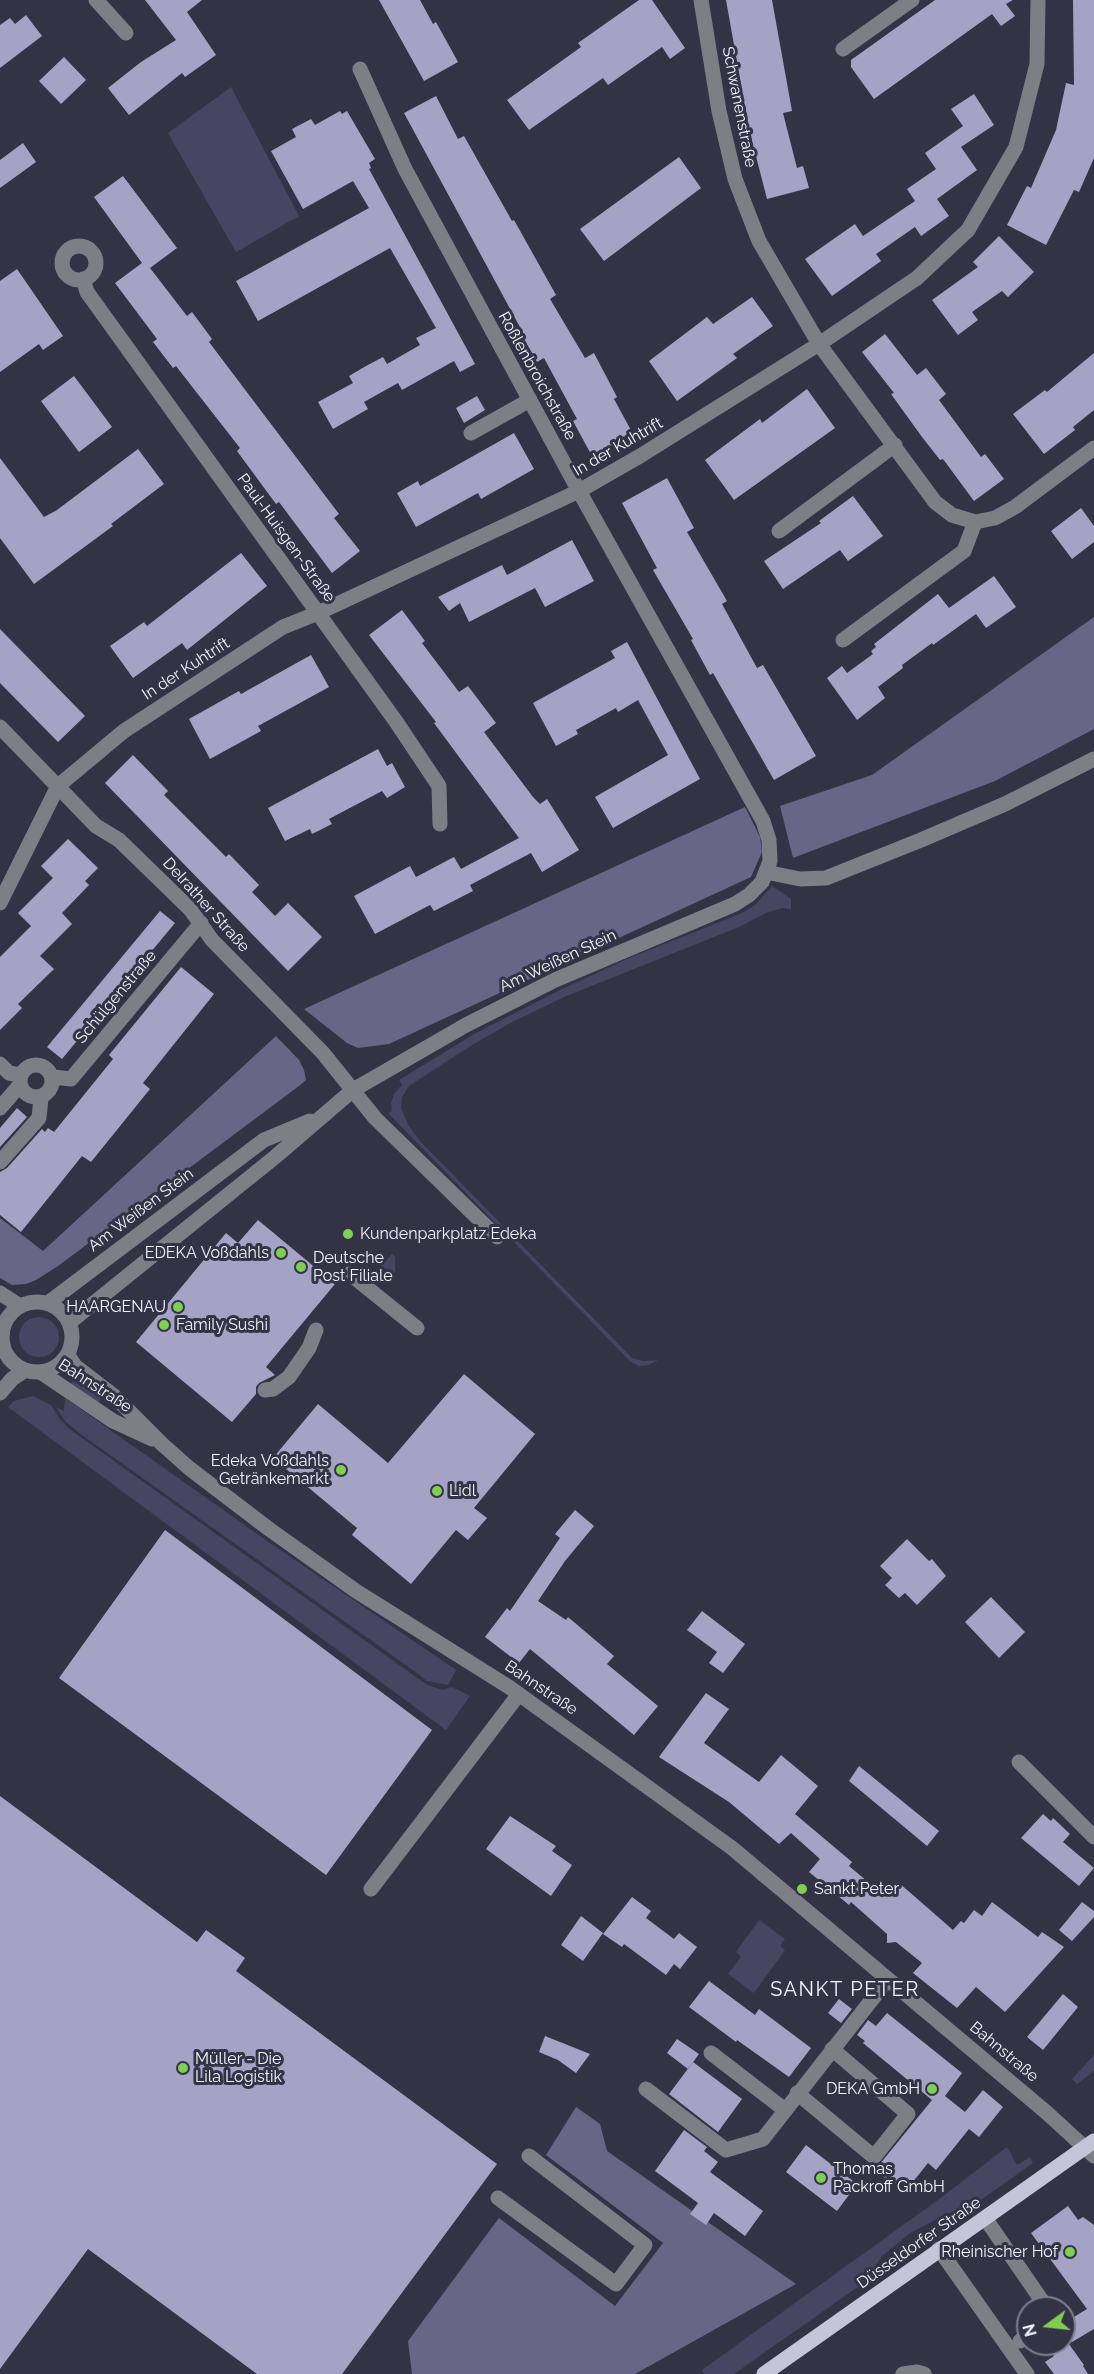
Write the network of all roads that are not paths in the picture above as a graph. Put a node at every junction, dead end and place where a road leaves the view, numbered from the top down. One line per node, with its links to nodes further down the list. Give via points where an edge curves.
1 (96, 0): 5 (street)
2 (701, 0): 9 (street, Schwanenstraße, via 718,111 735,179 759,241)
3 (912, 0): 6 (street)
4 (1038, 0): 9 (street, In der Kuhtrift, via 1036,64 1016,147 968,230 917,278)
5 (126, 33)
6 (843, 48)
7 (360, 69): 10 (street, Roßlenbroichstraße, via 405,169)
8 (83, 279): 17 (street, Paul-Huisgen-Straße, via 87,292)
9 (819, 344): 12 (street, Schwanenstraße); 14 (street, In der Kuhtrift)
10 (530, 400): 11 (street); 14 (street, Roßlenbroichstraße)
11 (471, 433)
12 (895, 445): 15 (street, Schwanenstraße, via 935,502 952,515); 16 (street)
13 (1094, 448): 15 (street, via 1015,507 995,518)
14 (579, 490): 17 (street, In der Kuhtrift); 23 (street, Roßlenbroichstraße, via 763,821 769,840)
15 (975, 522): 18 (street, via 964,551)
16 (779, 531)
17 (318, 613): 21 (street, In der Kuhtrift, via 283,627 124,731); 22 (street, Paul-Huisgen-Straße, via 439,786)
18 (843, 640)
19 (0, 727): 21 (street, Delrather Straße)
20 (1094, 759): 23 (street, via 1005,804 826,878 800,879)
21 (58, 786): 24 (street); 25 (street, Delrather Straße, via 96,826 120,840)
22 (440, 824)
23 (766, 872): 29 (street, Am Weißen Stein, via 762,882 735,904 555,980 466,1025)
24 (0, 903)
25 (201, 923): 27 (street, Schülgenstraße, via 71,1079); 29 (street, Delrather Straße, via 212,940 323,1053)
26 (0, 1064): 28 (street)
27 (52, 1077): 28 (street, via 47,1068 37,1064 26,1067); 30 (street, via 51,1090)
28 (20, 1080): 30 (street, via 27,1096); 31 (street)
29 (353, 1090): 32 (street, Am Weißen Stein); 34 (street, Delrather Straße, via 375,1118)
30 (41, 1098): 33 (street, via 39,1118)
31 (0, 1108)
32 (321, 1116): 37 (street, Am Weißen Stein, via 264,1140); 39 (street, Am Weißen Stein)
33 (0, 1162)
34 (497, 1237)
35 (350, 1274): 41 (street)
36 (0, 1293): 38 (street)
37 (48, 1303): 38 (street); 39 (street, via 61,1311)
38 (20, 1306): 40 (street)
39 (69, 1323): 43 (street, Bahnstraße, via 72,1336)
40 (2, 1324): 44 (street)
41 (417, 1328)
42 (316, 1329): 47 (street, via 309,1348 289,1377)
43 (68, 1355): 46 (street, Bahnstraße, via 58,1366); 49 (street, Bahnstraße, via 75,1366 114,1396)
44 (2, 1357): 45 (street)
45 (24, 1371): 46 (street, Bahnstraße); 48 (street)
46 (42, 1373): 49 (street, Bahnstraße, via 113,1421)
47 (265, 1390)
48 (0, 1393)
49 (162, 1444): 50 (street, Bahnstraße, via 219,1491 356,1591)
50 (519, 1694): 53 (street); 54 (street, Bahnstraße, via 732,1848)
51 (1019, 1762): 52 (street)
52 (1094, 1837)
53 (371, 1889)
54 (888, 1979): 55 (street); 60 (street, Bahnstraße)
55 (832, 2049): 58 (street); 58 (street, via 908,2114 874,2157)
56 (711, 2053): 59 (street)
57 (646, 2089): 59 (street, via 726,2150 763,2139)
58 (798, 2093): 59 (street)
59 (785, 2110)
60 (1091, 2148): 63 (main road, Düsseldorfer Straße)
61 (529, 2156): 62 (street, via 645,2245 616,2284)
62 (498, 2198)
63 (985, 2218): 64 (main road, Düsseldorfer Straße); 65 (street)
64 (939, 2249): 66 (main road, Düsseldorfer Straße); 69 (street)
65 (1039, 2296)
66 (764, 2374)
67 (903, 2374): 68 (street)
68 (924, 2374)
69 (1027, 2374)

